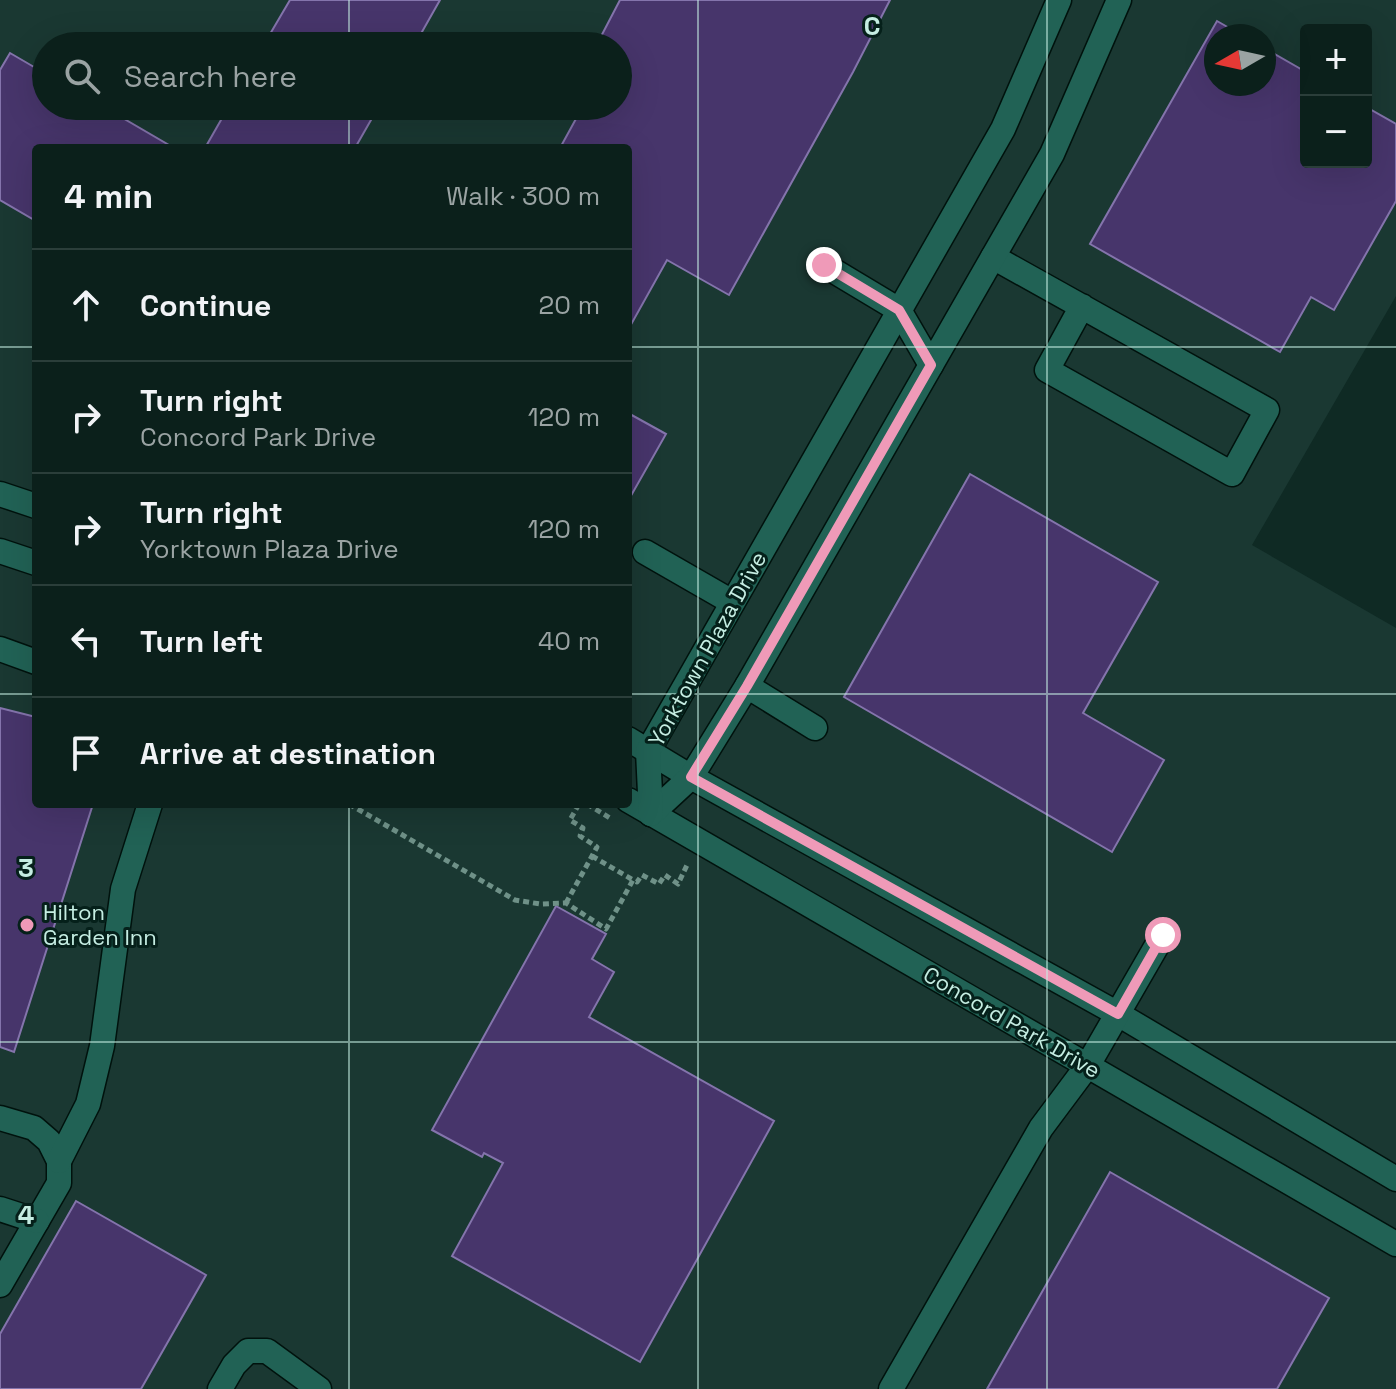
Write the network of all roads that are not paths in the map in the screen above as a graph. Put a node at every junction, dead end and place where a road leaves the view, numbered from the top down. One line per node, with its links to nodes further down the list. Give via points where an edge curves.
1 (1059, 0): 6 (street, Yorktown Plaza Drive, via 1003,129)
2 (1119, 0): 3 (street, via 1052,154)
3 (993, 257): 5 (street); 7 (street)
4 (824, 265): 6 (street)
5 (1082, 306): 5 (street, via 1267,410 1232,474 1047,370)
6 (899, 310): 7 (street); 13 (street, Yorktown Plaza Drive)
7 (931, 365): 16 (street)
8 (0, 494): 9 (street)
9 (32, 505)
10 (0, 551): 12 (street)
11 (645, 552): 13 (street)
12 (32, 562)
13 (732, 602): 18 (street, Yorktown Plaza Drive)
14 (0, 649): 15 (street)
15 (32, 661)
16 (747, 686): 17 (street); 19 (street)
17 (815, 728)
18 (638, 745): 19 (street); 22 (street, Yorktown Plaza Drive)
19 (691, 777): 22 (street); 24 (street)
20 (149, 808): 27 (street, via 123,889 102,1046 88,1104)
21 (620, 809): 22 (street, Concord Park Drive)
22 (651, 814): 25 (street, Concord Park Drive)
23 (1163, 935): 24 (street)
24 (1118, 1014): 25 (street); 28 (street)
25 (1088, 1065): 31 (street, Concord Park Drive); 35 (street, via 1041,1128)
26 (0, 1118): 27 (street, via 34,1128 49,1141)
27 (59, 1161): 30 (street, via 59,1183)
28 (1396, 1179)
29 (0, 1209): 30 (street)
30 (37, 1221): 32 (street)
31 (1396, 1244)
32 (0, 1285)
33 (220, 1389): 34 (street, via 248,1351 267,1351)
34 (319, 1389)
35 (891, 1389)

